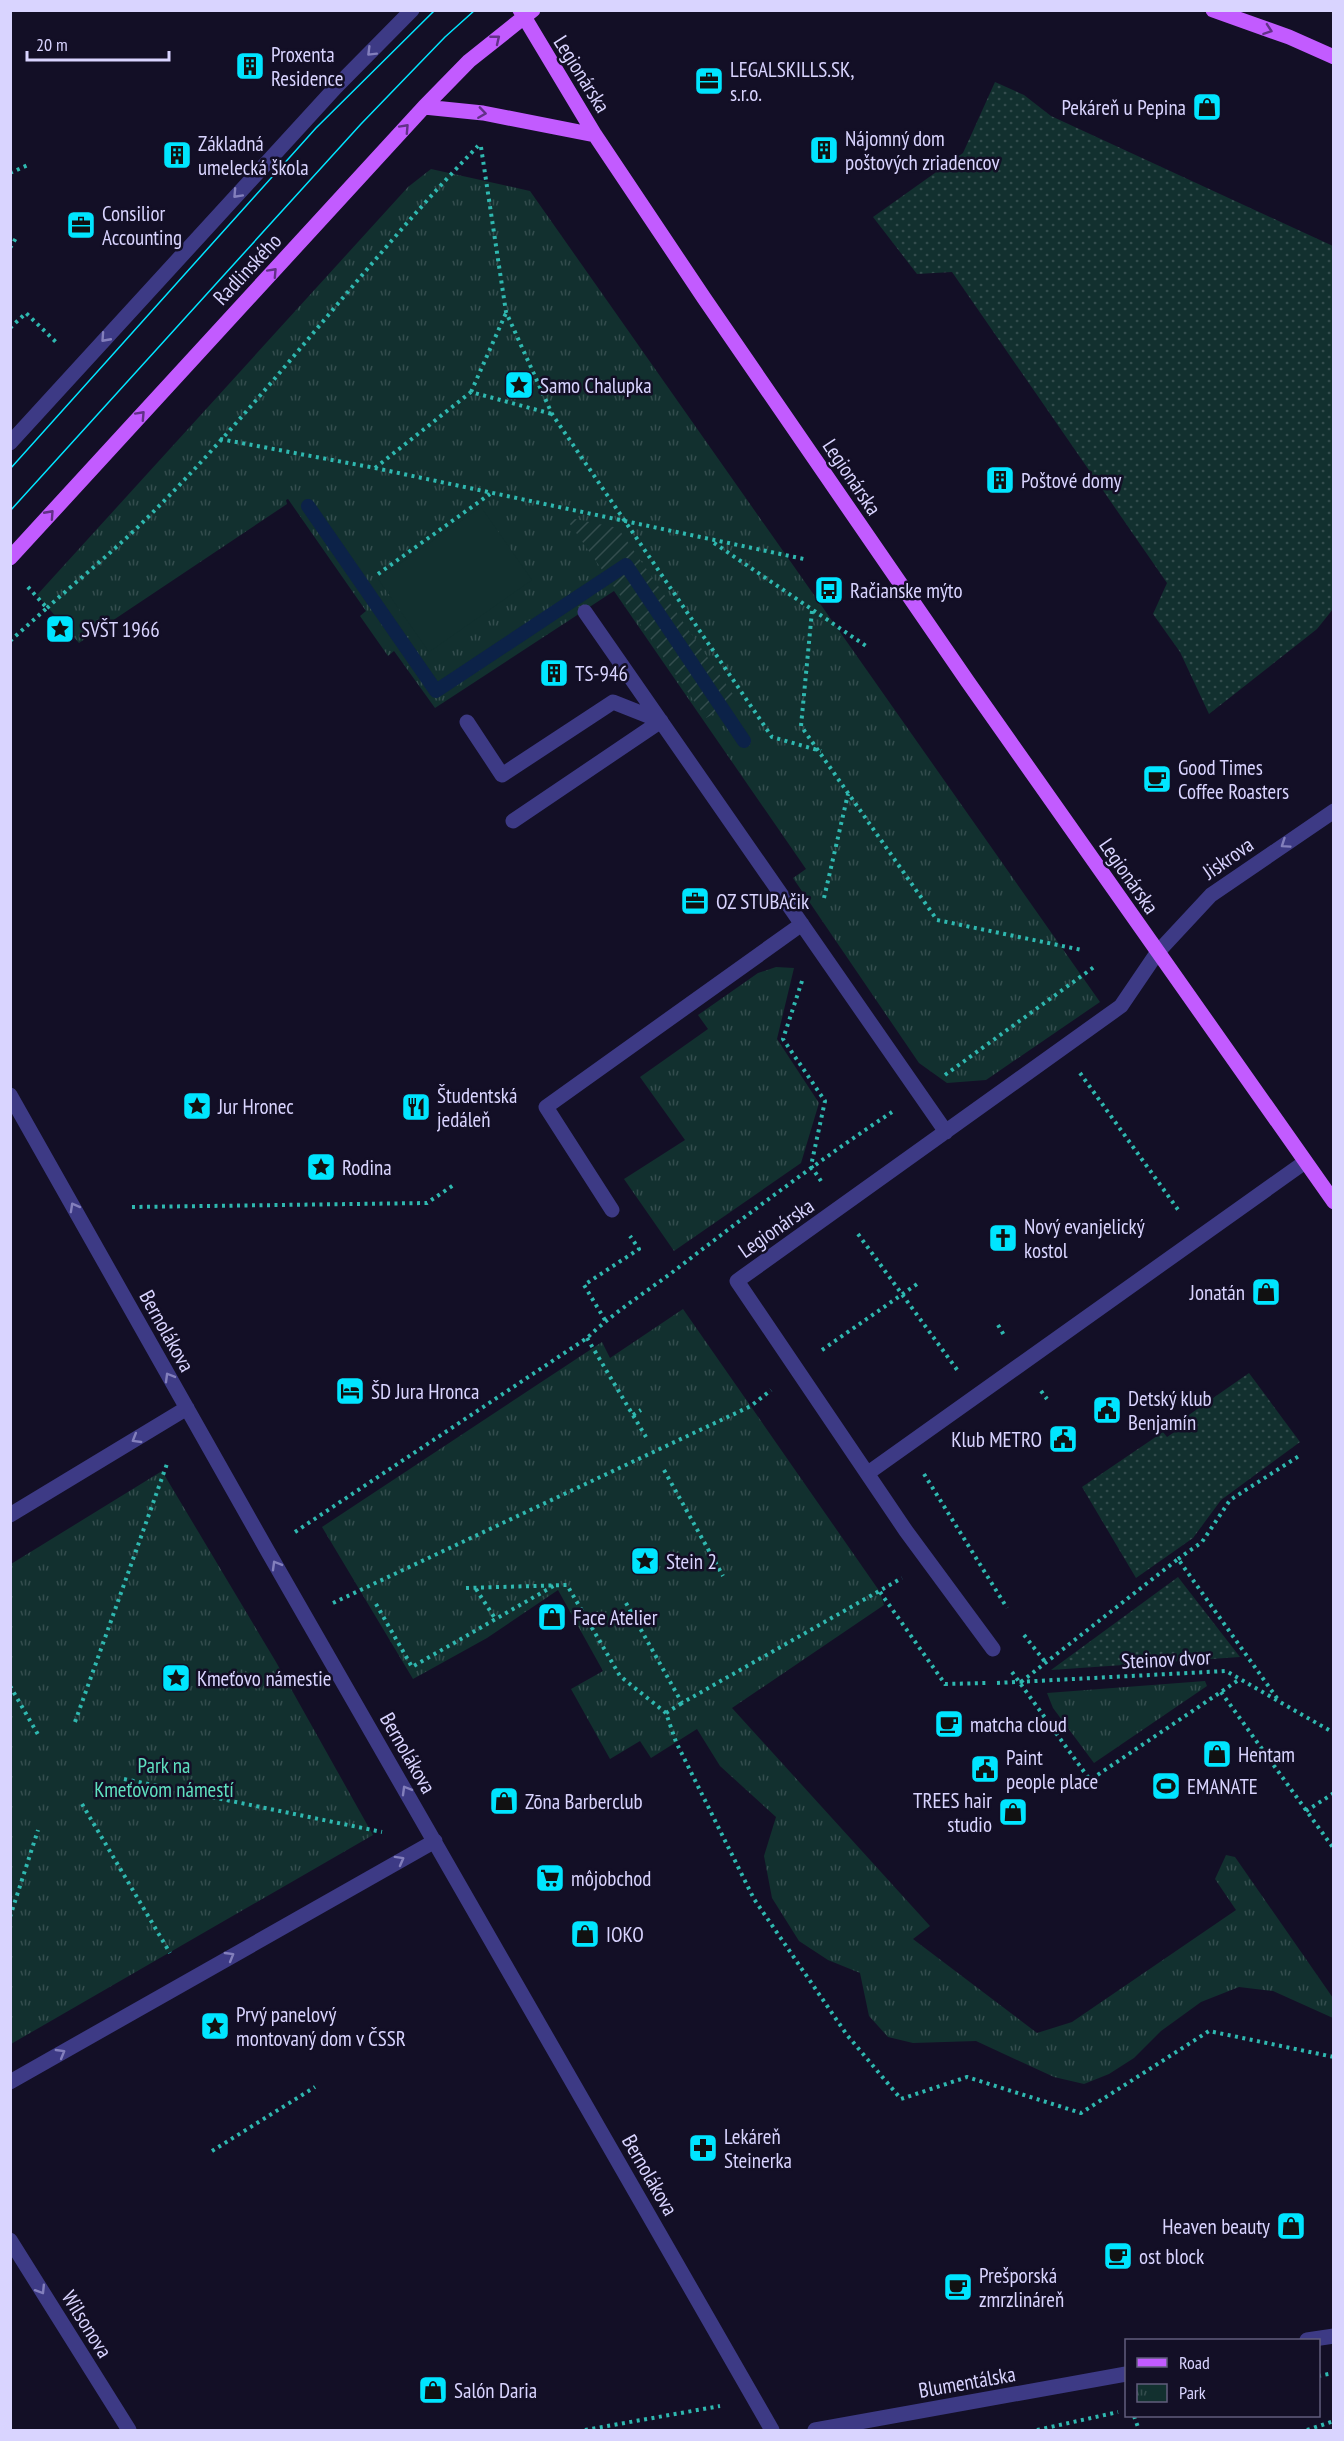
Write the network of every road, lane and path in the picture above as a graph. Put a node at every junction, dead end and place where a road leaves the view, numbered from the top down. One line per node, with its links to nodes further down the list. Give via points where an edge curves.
1 (412, 10): 17 (street, one-way to 17, via 336,87)
2 (1213, 10): 4 (main road, one-way to 4)
3 (525, 13): 5 (main road, Radlinského, one-way to 3, via 469,61); 6 (main road, Legionárska)
4 (1334, 57)
5 (424, 107): 6 (main road, one-way to 6, via 483,113); 22 (main road, Radlinského, one-way to 5)
6 (595, 135): 40 (main road, Legionárska)
7 (28, 165): 8 (path)
8 (10, 173)
9 (16, 238): 10 (path)
10 (10, 248)
11 (506, 312): 14 (path); 15 (path); 16 (path, via 481,143 433,192)
12 (10, 328): 13 (path, via 26,313)
13 (61, 346)
14 (471, 392): 15 (path); 18 (path)
15 (552, 414): 20 (path)
16 (220, 439): 18 (path); 26 (path, via 145,521)
17 (10, 442)
18 (375, 468): 19 (path)
19 (490, 494): 20 (path); 24 (path)
20 (626, 523): 21 (path); 33 (path, via 772,737)
21 (711, 541): 23 (path); 27 (path)
22 (10, 558)
23 (804, 559)
24 (378, 574)
25 (27, 586): 26 (path)
26 (47, 608): 29 (path)
27 (812, 611): 30 (path); 33 (path, via 801,726)
28 (585, 612): 31 (street)
29 (10, 641)
30 (868, 648)
31 (662, 721): 32 (street, via 613,702 502,775); 36 (street); 37 (street)
32 (467, 722)
33 (821, 752): 34 (path)
34 (848, 794): 38 (path); 39 (path, via 937,920)
35 (1334, 811): 40 (street, Jiskrova, one-way to 40, via 1210,895)
36 (513, 821)
37 (802, 924): 38 (street); 52 (street, via 546,1107)
38 (814, 944): 43 (street); 47 (path, via 783,1039 825,1101)
39 (1082, 950)
40 (1157, 953): 42 (street, Legionárska, via 1121,1006); 46 (main road, Legionárska)
41 (1094, 968): 43 (path)
42 (1062, 1048): 45 (street, Legionárska); 53 (path)
43 (919, 1094): 45 (street); 47 (path)
44 (10, 1095): 60 (street, Bernolákova, one-way to 44)
45 (946, 1132): 51 (street, Legionárska)
46 (1305, 1162): 49 (main road, Legionárska); 53 (street)
47 (811, 1166): 56 (path)
48 (455, 1184): 50 (path, via 427,1203)
49 (1334, 1202)
50 (132, 1207)
51 (840, 1209): 55 (path); 58 (street, Legionárska, via 737,1281)
52 (612, 1210): 56 (path, via 639,1249 584,1286)
53 (1198, 1238): 59 (street)
54 (920, 1282): 55 (path)
55 (903, 1295): 58 (path); 59 (path)
56 (605, 1320): 57 (path)
57 (587, 1338): 62 (path); 70 (path)
58 (798, 1367): 68 (street, Legionárska); 80 (path, via 751,1406)
59 (977, 1395): 64 (street)
60 (186, 1408): 69 (street, one-way to 69); 102 (street, Bernolákova, one-way to 60)
61 (640, 1410): 62 (path)
62 (633, 1415): 63 (path)
63 (646, 1437)
64 (906, 1446): 68 (street); 81 (path)
65 (1299, 1456): 71 (path, via 1230,1500 1202,1542)
66 (168, 1461): 93 (path)
67 (664, 1470): 73 (path)
68 (868, 1473): 72 (street, Legionárska)
69 (10, 1515)
70 (298, 1530)
71 (1178, 1559): 85 (path); 90 (path)
72 (928, 1561): 77 (path); 84 (street, Legionárska)
73 (723, 1576)
74 (556, 1585): 76 (path); 82 (path); 92 (path, via 567,1585 620,1676)
75 (466, 1588): 76 (path)
76 (476, 1588): 82 (path)
77 (880, 1592): 87 (path, Steinov dvor, via 945,1684); 91 (path)
78 (626, 1603): 91 (path)
79 (376, 1605): 82 (path, via 412,1667)
80 (327, 1606)
81 (1010, 1612)
82 (496, 1620)
83 (1022, 1631): 85 (path)
84 (993, 1649)
85 (1046, 1663): 87 (path)
86 (1240, 1679): 87 (path, Steinov dvor, via 1226,1671); 89 (path); 90 (path, Steinov dvor)
87 (1021, 1683): 89 (path, via 1090,1780)
88 (10, 1686): 95 (path)
89 (1221, 1692): 99 (path)
90 (1280, 1702): 94 (path, Steinov dvor)
91 (681, 1703): 92 (path)
92 (666, 1713): 106 (path, via 676,1742 754,1899 847,2035 901,2099 967,2077 1082,2113 1209,2031)
93 (75, 1722)
94 (1334, 1733)
95 (40, 1738)
96 (124, 1779): 101 (path)
97 (1334, 1793): 99 (path)
98 (82, 1804): 105 (path)
99 (1306, 1811): 103 (path)
100 (38, 1830): 104 (path)
101 (384, 1833)
102 (435, 1841): 105 (street, one-way to 102); 114 (street, Bernolákova)
103 (1334, 1849)
104 (10, 1917)
105 (186, 1981): 107 (street, one-way to 105)
106 (1334, 2057)
107 (10, 2082)
108 (315, 2087): 109 (path)
109 (212, 2151)
110 (10, 2240): 117 (street, Wilsonova, one-way to 117)
111 (1334, 2336): 112 (street)
112 (1314, 2339)
113 (1125, 2374): 120 (street, Blumentálska)
114 (756, 2399): 118 (path); 119 (street, Bernolákova)
115 (1125, 2410): 121 (path)
116 (1334, 2421): 122 (path)
117 (129, 2430)
118 (585, 2430)
119 (772, 2430)
120 (815, 2430)
121 (1037, 2430)
122 (1307, 2430)

